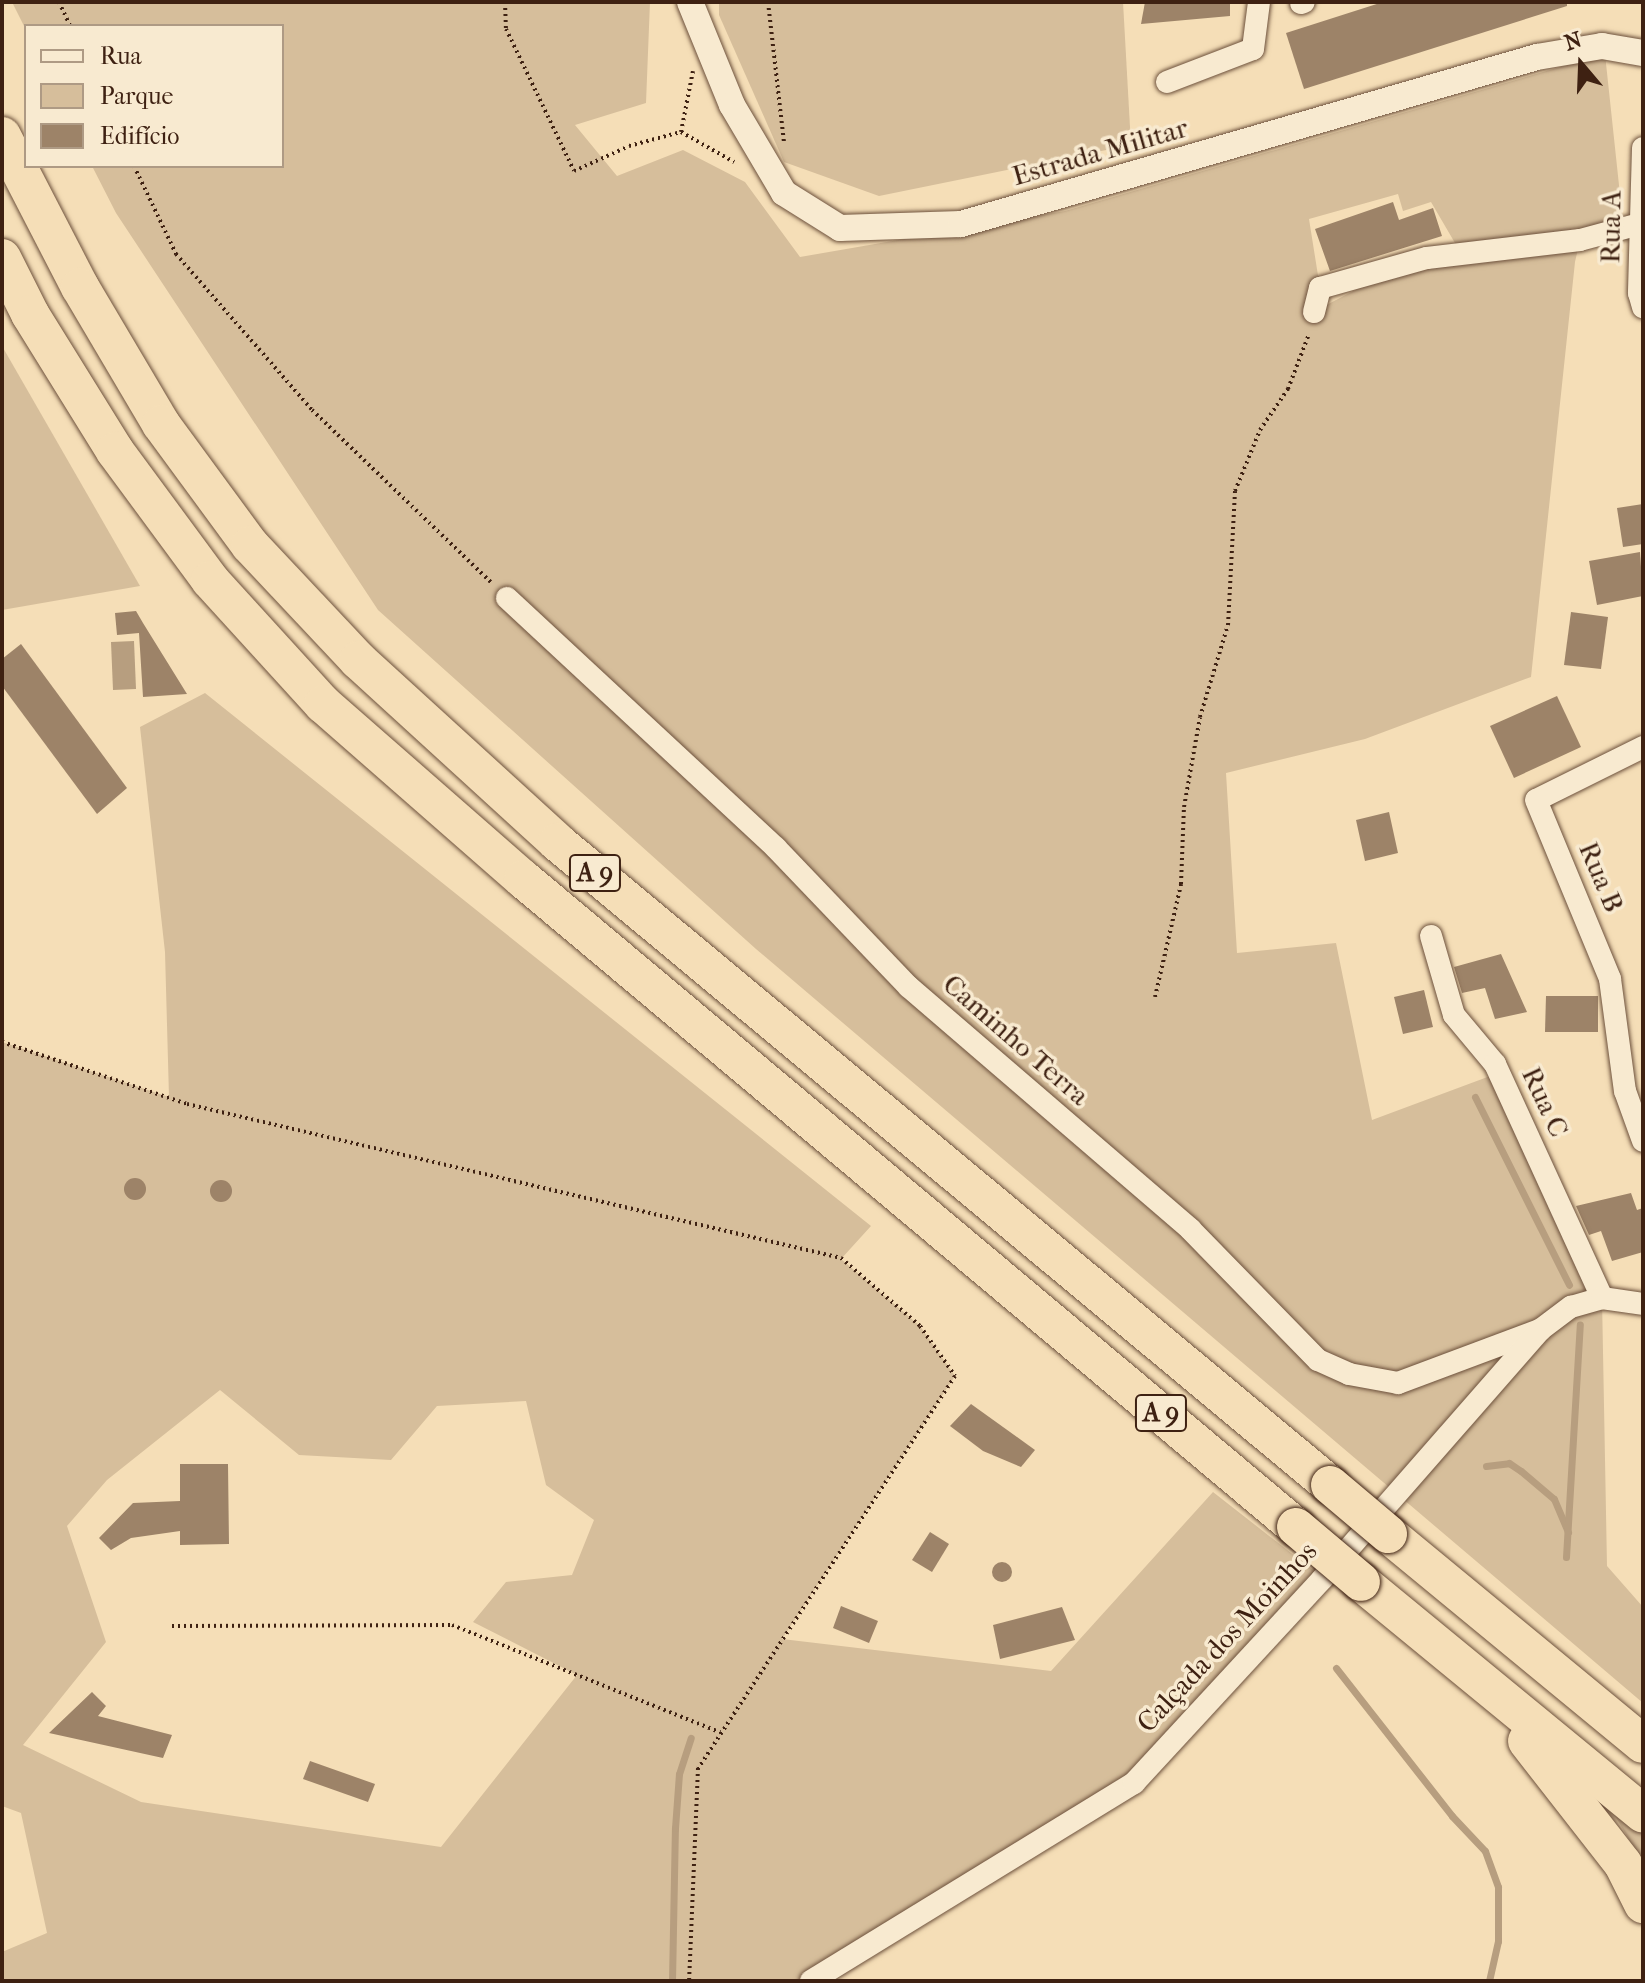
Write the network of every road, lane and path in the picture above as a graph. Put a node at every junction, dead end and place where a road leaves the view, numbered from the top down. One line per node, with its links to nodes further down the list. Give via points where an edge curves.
1 (59, 2): 6 (path)
2 (505, 2): 10 (path, via 506,29 574,171 629,146)
3 (690, 2): 8 (street, Estrada Militar)
4 (768, 2): 14 (path, via 784,122)
5 (1259, 2): 9 (street, via 1253,49)
6 (69, 24)
7 (1643, 53): 14 (street, Estrada Militar, via 1622,47 1578,47 1537,57 961,224 840,228)
8 (709, 54): 10 (path, via 689,75); 14 (street, Estrada Militar)
9 (1167, 82)
10 (681, 132): 14 (path)
11 (2, 136): 31 (highway, A 9, bridge, via 80,287 161,424 250,545 358,660 557,842)
12 (1643, 148): 15 (street, Rua A)
13 (135, 168): 19 (path, via 186,266 312,410)
14 (784, 193)
15 (1643, 223): 17 (street, Rua A); 18 (street, via 1580,240 1427,258 1320,288)
16 (2, 258): 29 (highway, A 9, bridge, via 30,314 115,451 210,580 323,704 523,879)
17 (1643, 307)
18 (1314, 312): 22 (path, via 1288,389 1260,430 1235,491 1228,625 1200,717 1184,807 1181,884)
19 (507, 598): 27 (street, Caminho Terra, via 776,848 909,987 1190,1229 1318,1360 1349,1374 1398,1383)
20 (1643, 747): 24 (street, Rua B, via 1536,800 1610,979 1625,1091)
21 (1431, 936): 25 (street, Rua C, via 1454,1015 1495,1064)
22 (1155, 997)
23 (2, 1042): 30 (path, via 187,1104 841,1258 920,1326 955,1376)
24 (1643, 1141)
25 (1602, 1298): 26 (street, Calçada dos Moinhos); 27 (street, Calçada dos Moinhos, via 1571,1307)
26 (1643, 1304)
27 (1540, 1330): 35 (street, Calçada dos Moinhos, via 1134,1783)
28 (172, 1626): 30 (path, via 452,1625)
29 (1488, 1691): 32 (highway, A 9); 33 (highway, via 1623,1864)
30 (720, 1732): 34 (path, via 698,1768)
31 (1643, 1744)
32 (1643, 1814)
33 (1643, 1904)
34 (689, 1981)
35 (811, 1981)

